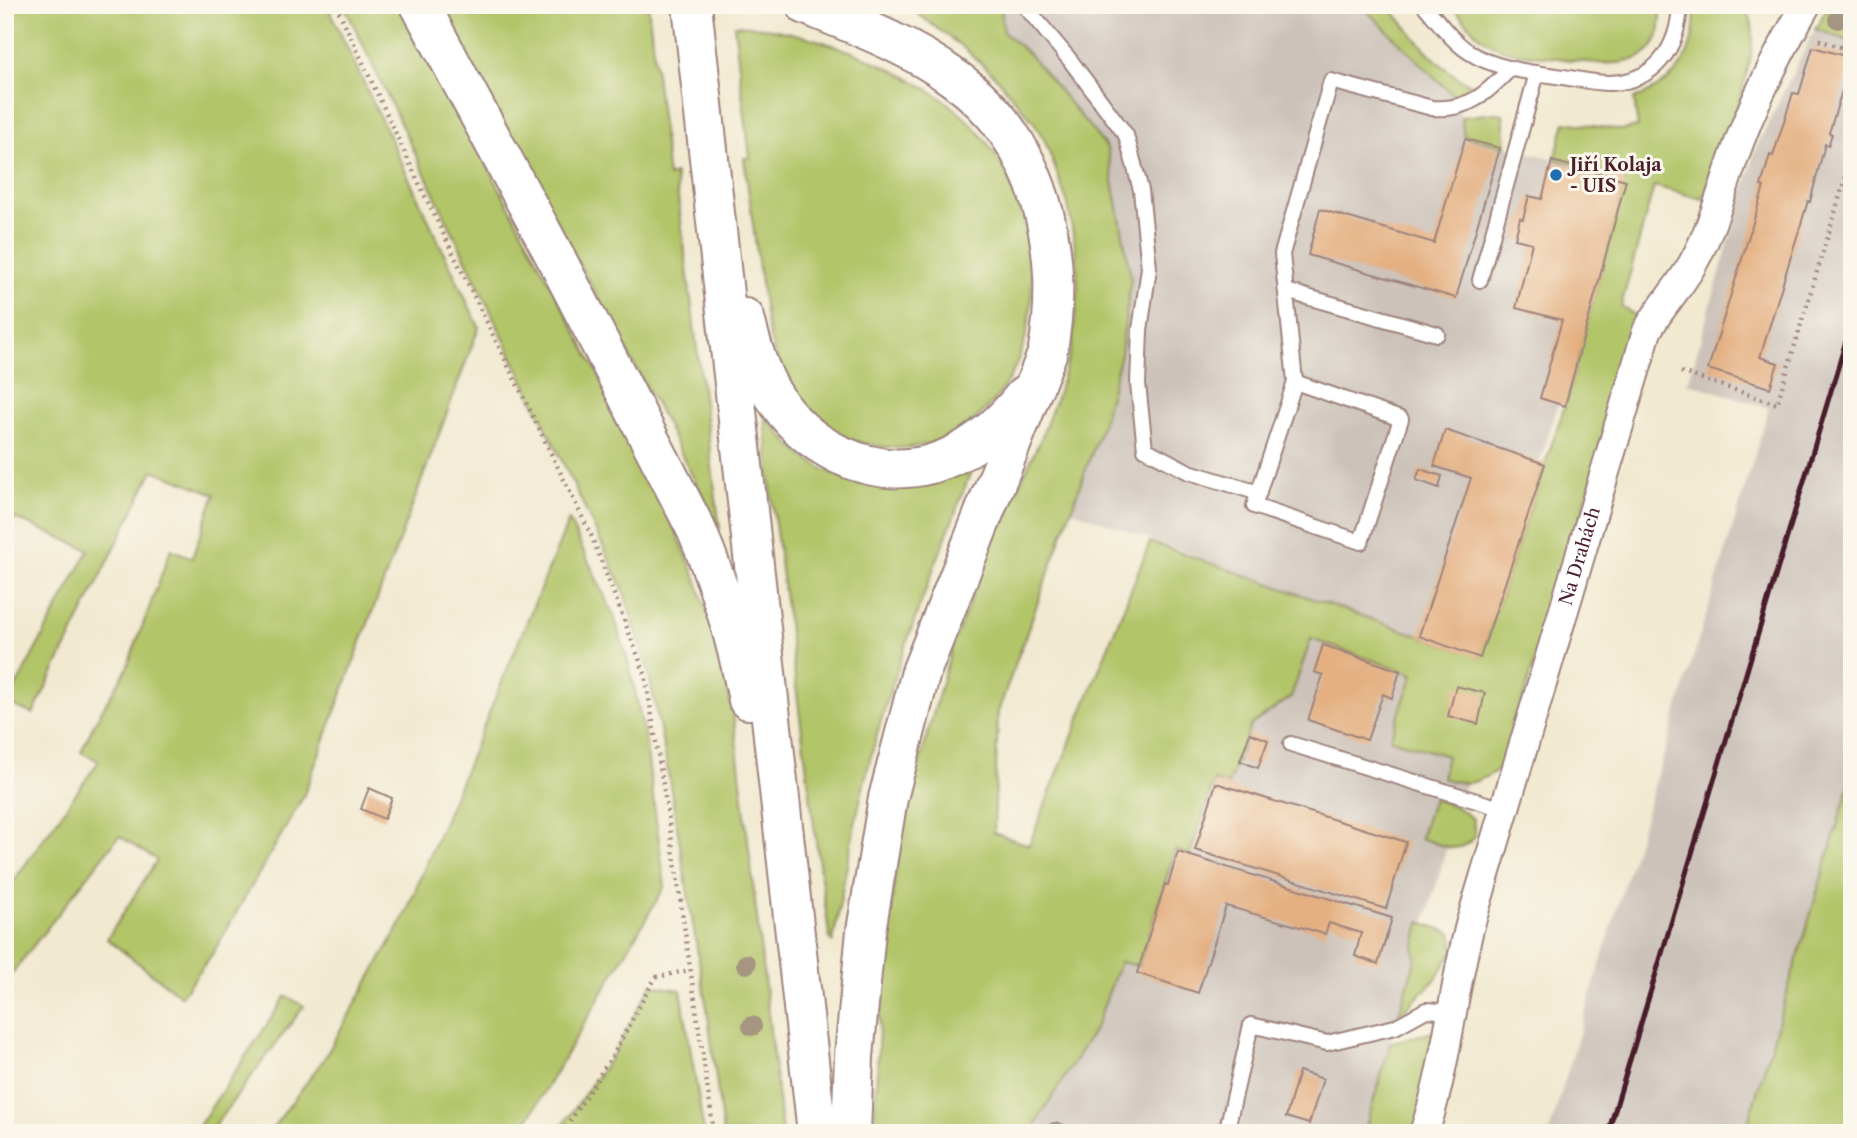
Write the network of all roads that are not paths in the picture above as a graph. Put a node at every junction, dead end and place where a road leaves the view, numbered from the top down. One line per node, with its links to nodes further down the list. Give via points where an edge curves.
1 (420, 5): 19 (main road, via 696,528 711,565 744,676)
2 (692, 5): 10 (main road)
3 (806, 5): 14 (main road, via 888,39 953,77 991,110 1012,137 1043,206 1052,260 1053,324)
4 (1024, 5): 16 (lane, via 1126,135 1141,190 1149,268 1138,384 1145,449 1189,472)
5 (1424, 5): 8 (lane, via 1469,52)
6 (1680, 5): 9 (lane, via 1679,26 1669,52 1651,71 1609,83)
7 (1806, 5): 18 (street, Na Drahách, via 1756,101 1693,264 1647,331)
8 (1511, 68): 9 (lane); 12 (lane, via 1477,98 1447,109 1331,81 1282,254)
9 (1537, 73): 11 (lane)
10 (712, 173): 14 (main road, via 757,362 784,410 830,452 875,466 930,464 995,428); 19 (main road)
11 (1480, 280)
12 (1286, 291): 13 (lane); 15 (lane)
13 (1437, 334)
14 (1038, 378): 23 (main road, via 921,672 888,798 866,931 853,1056)
15 (1295, 382): 16 (lane); 16 (lane, via 1401,419 1361,542 1254,506)
16 (1259, 493)
17 (1291, 744): 18 (lane)
18 (1503, 809): 20 (street, Na Drahách, via 1462,957)
19 (799, 986): 22 (main road)
20 (1453, 1012): 21 (street, Na Drahách); 24 (lane, via 1426,1010 1395,1027 1327,1043 1251,1025)
21 (1433, 1119): 25 (street, Na Drahách)
22 (817, 1133)
23 (851, 1133)
24 (1226, 1133)
25 (1424, 1133)

